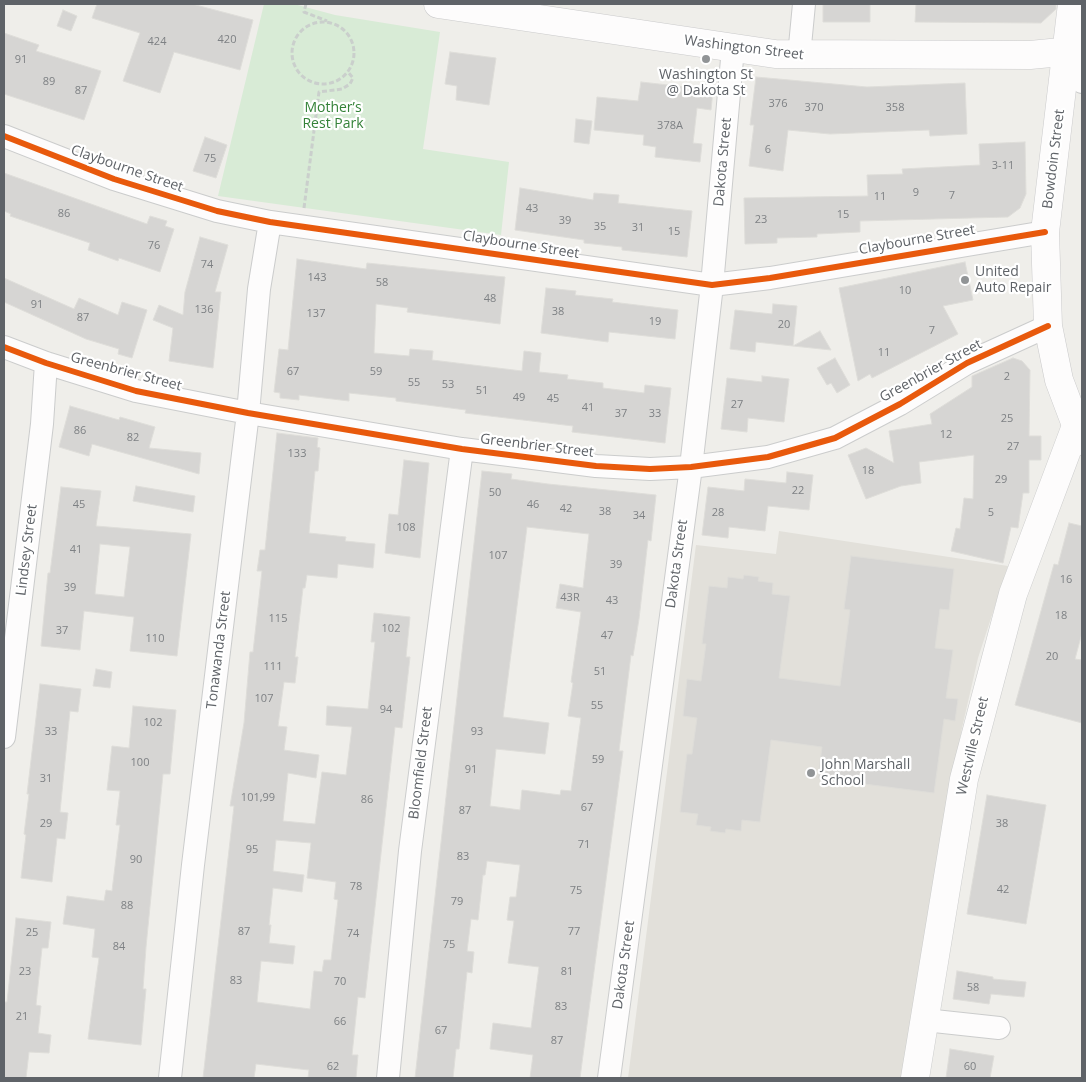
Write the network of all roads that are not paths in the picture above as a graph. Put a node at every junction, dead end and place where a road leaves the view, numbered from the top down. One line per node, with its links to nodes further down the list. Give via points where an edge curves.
1 (438, 4): 4 (main road, Washington Street)
2 (804, 4): 7 (street)
3 (1072, 4): 6 (main road, Bowdoin Street)
4 (511, 7): 5 (main road, Washington Street)
5 (733, 48): 7 (main road, Washington Street); 12 (street, Dakota Street)
6 (1074, 51): 7 (main road, Washington Street, via 1030,55); 8 (street); 11 (main road, Bowdoin Street)
7 (799, 56)
8 (1082, 82)
9 (4, 136): 10 (street, Claybourne Street, via 157,193 217,211)
10 (270, 222): 12 (street, Claybourne Street); 16 (street, Tonawanda Street, via 259,289)
11 (1045, 232): 12 (street, Claybourne Street); 13 (main road, Bowdoin Street)
12 (712, 286): 19 (street, Dakota Street)
13 (1048, 326): 17 (main road, Bowdoin Street, via 1059,380); 19 (street, Greenbrier Street, via 967,363 900,404 835,438 768,457)
14 (4, 347): 15 (street, Greenbrier Street)
15 (46, 363): 16 (street, Greenbrier Street, via 136,391); 20 (street, Lindsey Street, via 42,424)
16 (248, 413): 18 (street, Greenbrier Street); 23 (street, Tonawanda Street)
17 (1079, 433): 21 (main road, Westville Street, via 1040,517 1013,594 990,675 964,779)
18 (462, 449): 19 (street, Greenbrier Street, via 596,466); 24 (street, Bloomfield Street, via 412,841)
19 (691, 467): 25 (street, Dakota Street)
20 (4, 737)
21 (924, 1020): 22 (street); 26 (main road, Westville Street)
22 (999, 1028)
23 (170, 1078)
24 (388, 1078)
25 (609, 1078)
26 (915, 1078)

